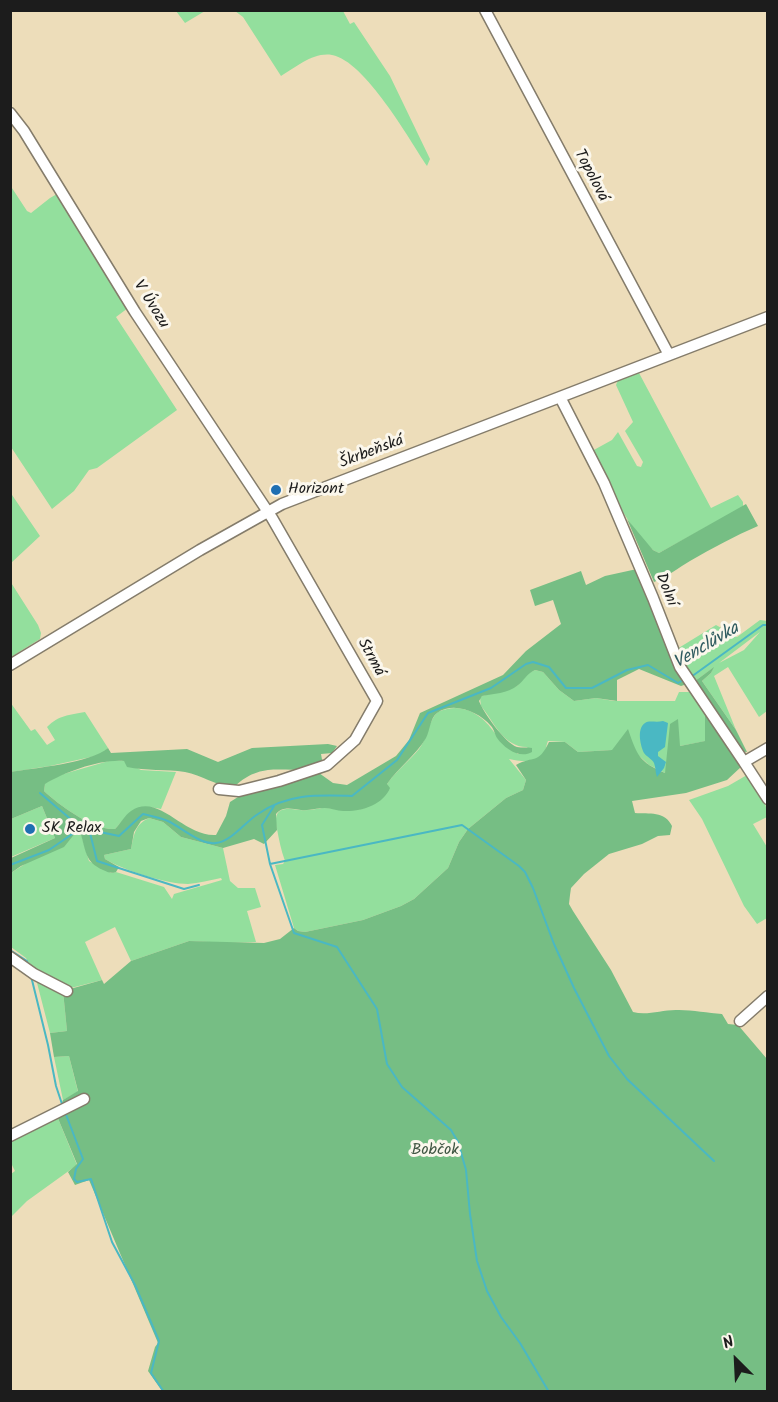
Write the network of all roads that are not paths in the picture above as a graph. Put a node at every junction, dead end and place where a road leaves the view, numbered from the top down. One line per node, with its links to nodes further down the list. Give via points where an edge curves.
1 (485, 10): 4 (street, Topolová)
2 (10, 113): 6 (street, V Úvozu, via 135,312)
3 (768, 317): 4 (street, Škrbeňská)
4 (669, 355): 5 (street, Škrbeňská)
5 (560, 397): 6 (street, Škrbeňská); 9 (street, Dolní, via 604,483 675,657)
6 (268, 511): 7 (street, Škrbeňská); 10 (street, Strmá, via 377,700 355,740 327,765 239,791)
7 (10, 664)
8 (768, 748): 9 (street)
9 (744, 762): 11 (street, Dolní)
10 (219, 789)
11 (768, 799)
12 (10, 957): 13 (street)
13 (67, 991)
14 (768, 996): 15 (street)
15 (740, 1021)
16 (84, 1099): 17 (street)
17 (10, 1136)

